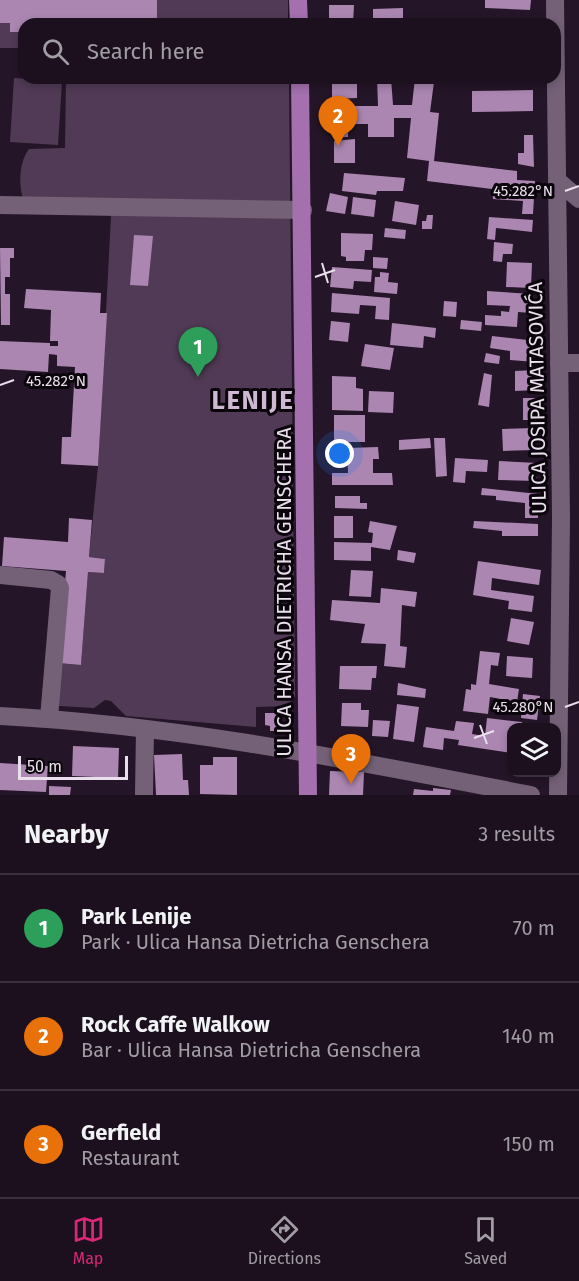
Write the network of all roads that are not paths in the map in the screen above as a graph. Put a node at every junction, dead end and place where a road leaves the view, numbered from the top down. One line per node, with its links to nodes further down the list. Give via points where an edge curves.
1 (298, 0): 3 (main road)
2 (555, 0): 4 (street, ULICA JOSIPA MATASOVIĆA)
3 (299, 18)
4 (555, 18)
5 (300, 84): 10 (main road, ULICA HANSA DIETRICHA GENSCHERA)
6 (556, 84): 7 (street, ULICA JOSIPA MATASOVIĆA)
7 (558, 181): 8 (street); 11 (street, ULICA JOSIPA MATASOVIĆA)
8 (579, 199)
9 (0, 205): 10 (street)
10 (303, 210): 17 (main road, ULICA HANSA DIETRICHA GENSCHERA)
11 (559, 363): 12 (street); 21 (street, ULICA JOSIPA MATASOVIĆA)
12 (579, 363)
13 (0, 575): 15 (street, via 51,580 60,588)
14 (0, 716): 15 (street)
15 (49, 718): 16 (street)
16 (145, 729): 17 (street); 18 (street)
17 (308, 752): 19 (main road, ULICA HANSA DIETRICHA GENSCHERA); 20 (street)
18 (144, 795)
19 (308, 795)
20 (531, 795)
21 (558, 795)

